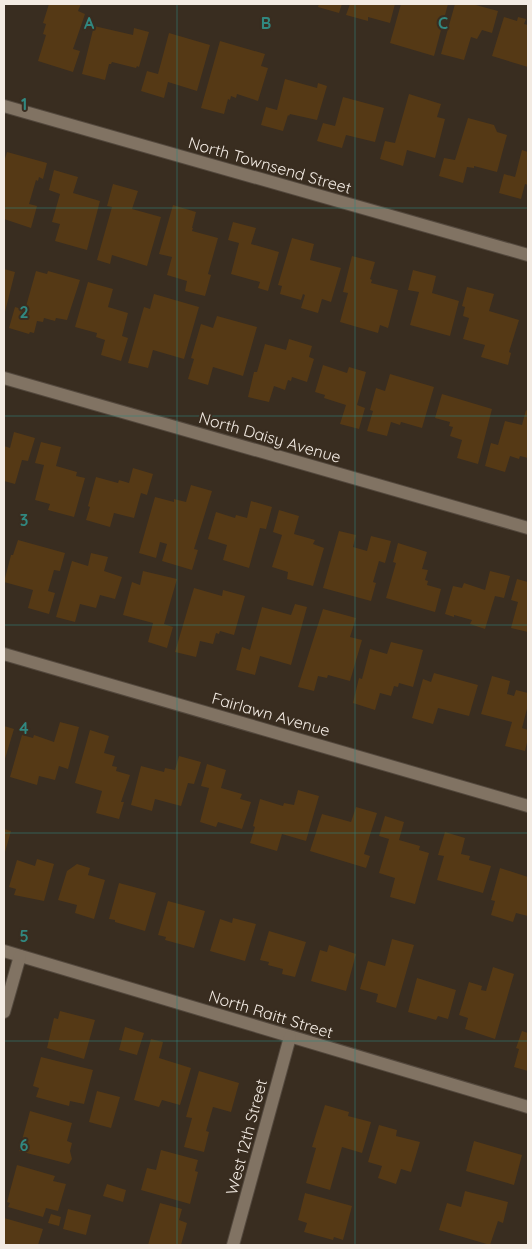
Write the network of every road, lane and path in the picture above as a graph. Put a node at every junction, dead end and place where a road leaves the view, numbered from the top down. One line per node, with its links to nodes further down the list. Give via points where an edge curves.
1 (4, 106): 2 (street, North Townsend Street)
2 (528, 255)
3 (4, 378): 4 (street, North Daisy Avenue)
4 (528, 528)
5 (4, 654): 6 (street, Fairlawn Avenue)
6 (528, 806)
7 (4, 952): 8 (street, North Raitt Street)
8 (20, 956): 9 (street); 10 (street, North Raitt Street)
9 (4, 1012)
10 (290, 1037): 11 (street, North Raitt Street); 12 (street, West 12th Street)
11 (528, 1107)
12 (232, 1245)

